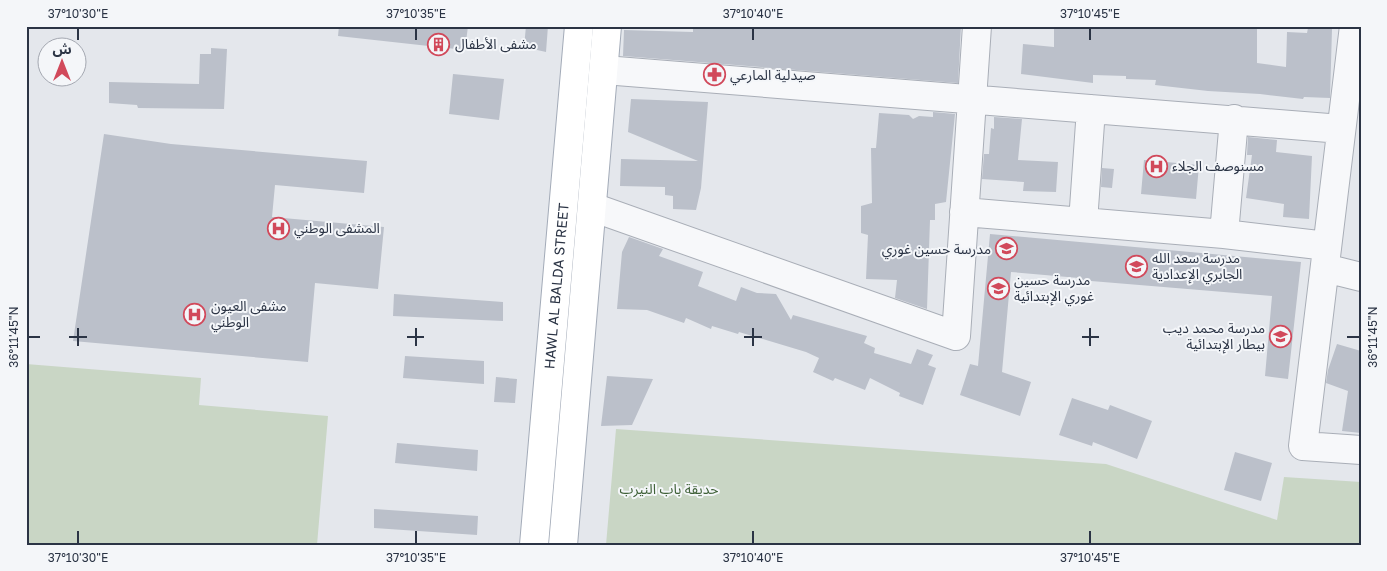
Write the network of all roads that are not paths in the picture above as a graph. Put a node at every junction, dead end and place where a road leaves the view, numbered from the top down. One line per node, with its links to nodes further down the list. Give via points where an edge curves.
1 (579, 26): 18 (main road, HAWL AL BALDA STREET)
2 (607, 26): 5 (main road)
3 (977, 26): 7 (street)
4 (1354, 26): 6 (street)
5 (604, 70): 7 (street); 11 (main road)
6 (1354, 84): 10 (street)
7 (972, 99): 8 (street); 12 (street)
8 (1091, 109): 9 (street); 13 (street)
9 (1234, 119): 10 (street); 14 (street)
10 (1347, 147): 15 (street)
11 (592, 207): 12 (street, via 956,336); 19 (main road)
12 (964, 212): 13 (street)
13 (1083, 222): 14 (street)
14 (1224, 234): 15 (street)
15 (1326, 257): 16 (street); 17 (street, via 1303,446)
16 (1361, 277)
17 (1361, 450)
18 (534, 545)
19 (563, 545)

